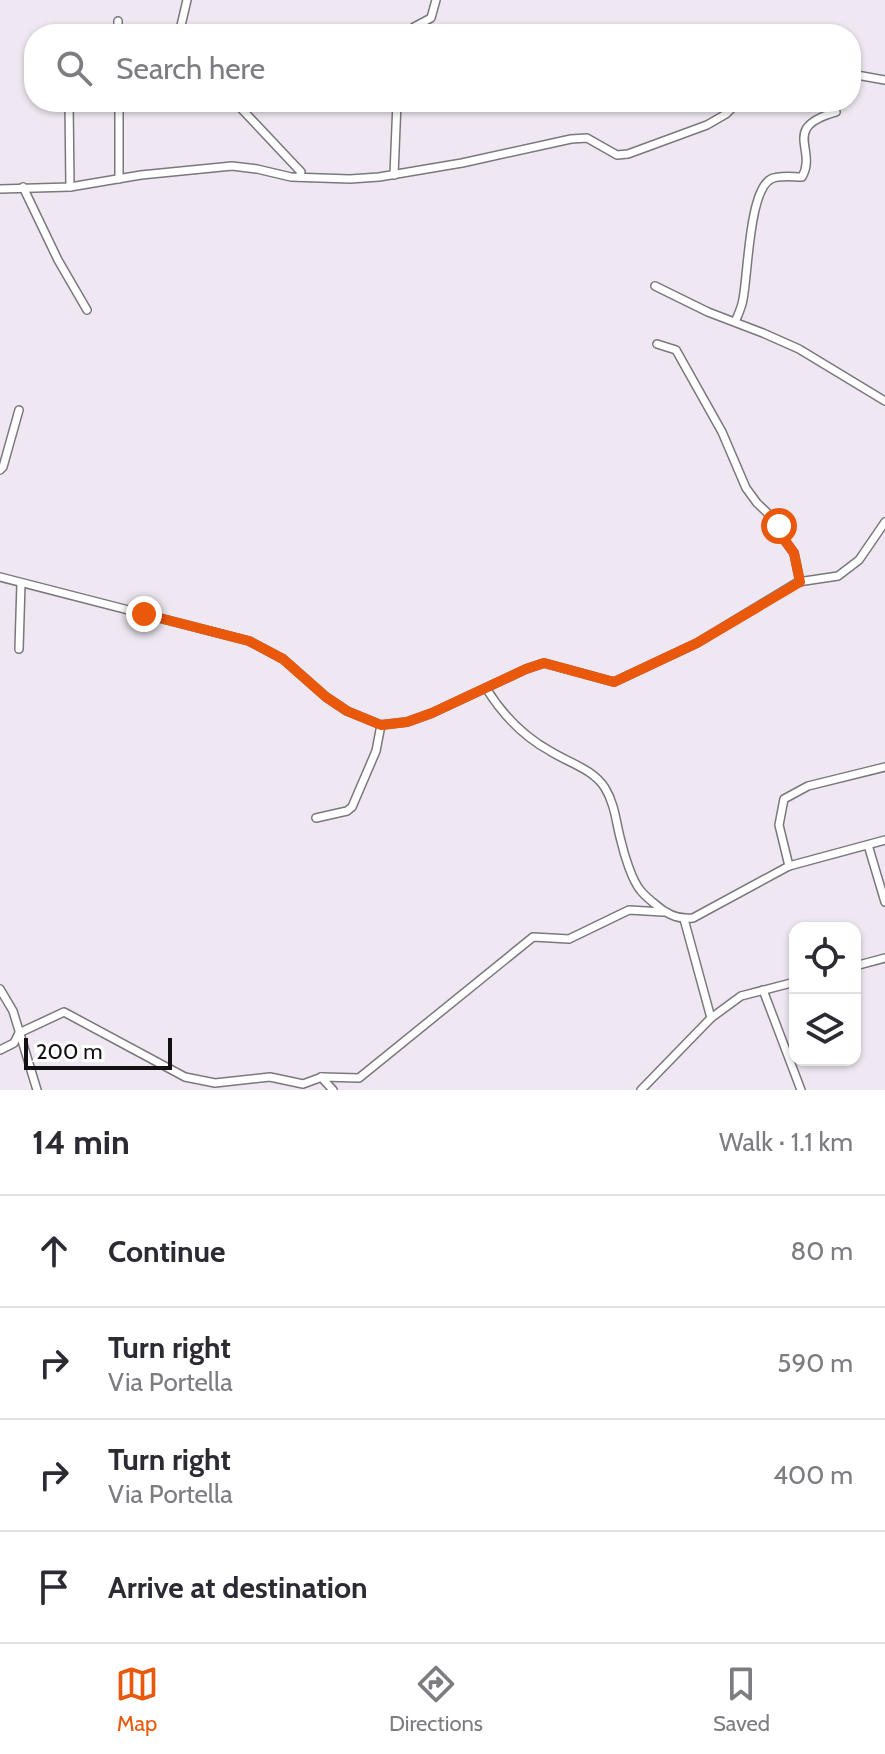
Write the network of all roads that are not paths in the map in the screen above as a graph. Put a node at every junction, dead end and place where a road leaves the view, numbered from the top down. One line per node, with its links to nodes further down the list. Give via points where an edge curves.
1 (187, 0): 3 (street)
2 (436, 0): 4 (street, via 431,18)
3 (181, 24)
4 (420, 24)
5 (861, 76): 6 (street)
6 (885, 80)
7 (69, 112): 17 (street)
8 (119, 112): 15 (street)
9 (244, 112): 14 (street, via 301,172)
10 (397, 112): 13 (street)
11 (728, 112): 13 (street, via 628,154 617,155 587,138 571,139)
12 (836, 112): 21 (street, via 810,124 803,137 802,177 773,177 764,183)
13 (394, 175): 14 (street)
14 (299, 177): 15 (street, via 232,166)
15 (119, 179): 17 (street)
16 (23, 187): 17 (street); 18 (street); 20 (street)
17 (70, 187)
18 (0, 189)
19 (655, 286): 21 (street)
20 (87, 310)
21 (735, 322): 23 (street, via 799,349)
22 (657, 344): 28 (street, via 676,350 746,488 778,523 794,553)
23 (885, 401)
24 (19, 410): 25 (street)
25 (0, 470)
26 (885, 522): 28 (street, via 859,560 838,576)
27 (0, 577): 29 (street)
28 (800, 582): 31 (street, via 697,643 614,682 544,663)
29 (21, 583): 30 (street); 32 (street, via 249,641 283,659 347,711)
30 (19, 649)
31 (486, 688): 32 (street, via 407,722); 39 (street, via 518,729 604,786 639,890)
32 (381, 725): 34 (street, via 352,807)
33 (885, 767): 37 (street, via 808,786 784,799 779,825)
34 (316, 818)
35 (885, 840): 36 (street)
36 (868, 845): 37 (street); 38 (street)
37 (789, 866): 40 (street)
38 (885, 902)
39 (663, 912): 40 (street); 49 (street, via 629,910 569,939 533,937 359,1078)
40 (684, 919): 46 (street)
41 (885, 958): 42 (street)
42 (861, 964)
43 (789, 984): 45 (street)
44 (0, 989): 47 (street)
45 (763, 990): 46 (street, via 741,996); 55 (street)
46 (711, 1018): 54 (street)
47 (19, 1033): 48 (street, via 14,1043); 50 (street, via 64,1012 185,1077 215,1083); 51 (street)
48 (0, 1050)
49 (321, 1077): 50 (street, via 303,1084 270,1077); 53 (street)
50 (248, 1081): 52 (street)
51 (37, 1090)
52 (242, 1090)
53 (333, 1090)
54 (641, 1090)
55 (801, 1090)

